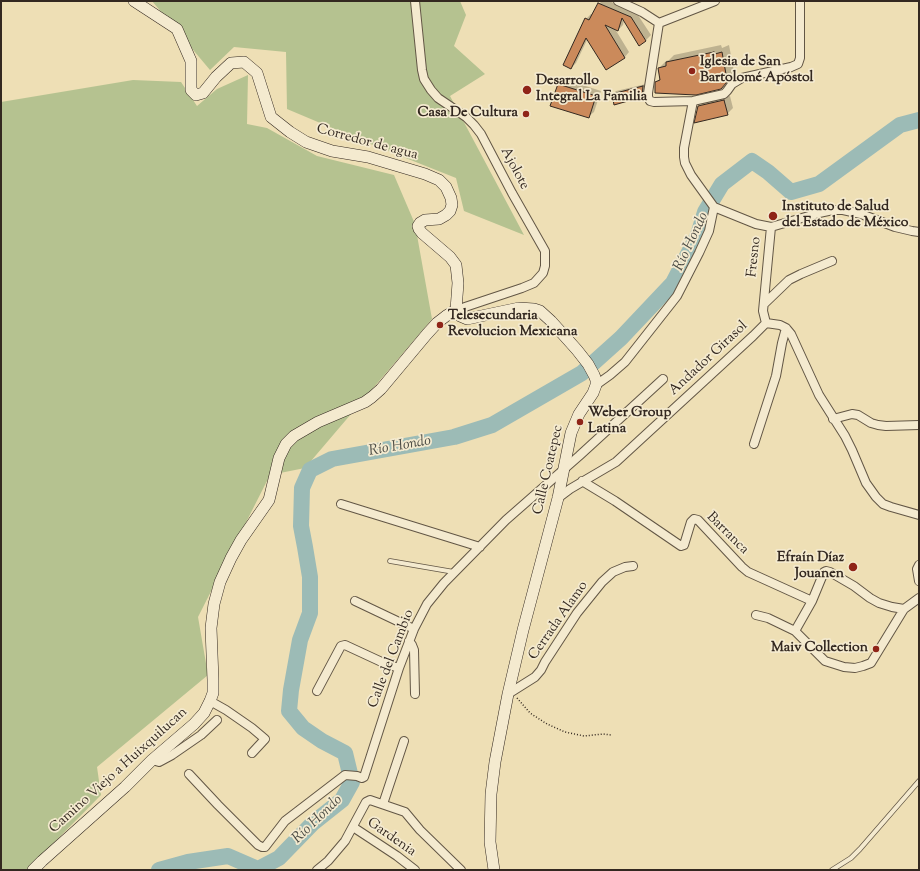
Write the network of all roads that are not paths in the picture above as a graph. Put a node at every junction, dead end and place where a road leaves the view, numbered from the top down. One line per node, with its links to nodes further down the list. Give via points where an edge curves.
1 (134, 1): 13 (main road, Corredor de agua, via 177,29 191,61 191,90 196,95 203,93 231,63 244,62 256,73 270,117 306,142 332,151 368,157 439,180 451,198 450,211 439,219 425,220 418,226 422,233 456,265)
2 (415, 1): 13 (street, Ajolote, via 424,79 438,98 474,124 545,251 543,272 534,282)
3 (618, 1): 6 (street)
4 (715, 1): 6 (street)
5 (800, 1): 7 (street, via 798,64 742,78 732,84 724,94)
6 (659, 23): 7 (street, via 648,97 654,102)
7 (693, 101): 8 (street, via 684,148 685,162)
8 (712, 205): 9 (street, via 756,224); 17 (street, Calle Coatepec, via 709,231 677,296 624,362 610,375)
9 (772, 227): 10 (street, Fresno, via 818,213 843,210 861,214 895,228); 12 (street, Fresno)
10 (919, 232)
11 (832, 261): 12 (street, via 789,280)
12 (764, 304): 14 (street, Fresno)
13 (456, 310): 17 (main road, via 460,316 467,318 519,308 540,311 577,350 588,364); 44 (main road, Camino Viejo a Huixquilucan, via 426,334 372,397 318,422 294,436 286,444 279,458 269,500 241,540 220,582 211,628 213,693)
14 (766, 323): 15 (street, Andador Girasol); 22 (street, Andador Girasol, via 616,462)
15 (786, 328): 18 (street, via 792,334 819,395); 20 (street, via 776,376)
16 (663, 379): 21 (street, Calle del Cambio)
17 (595, 380): 21 (main road, Calle Coatepec, via 593,393 579,414 571,433)
18 (833, 419): 19 (street, via 858,414 878,425); 25 (street, via 876,498 883,504)
19 (919, 424)
20 (754, 444)
21 (563, 470): 23 (main road, Calle Coatepec); 26 (street, Calle del Cambio, via 506,520)
22 (582, 481): 23 (street, Andador Girasol); 34 (street, Barranca, via 681,546 684,545 691,522 694,519 698,520 748,572)
23 (558, 498): 42 (main road, Calle Coatepec, via 523,630)
24 (341, 504): 26 (street)
25 (919, 515)
26 (480, 547): 30 (street, Calle del Cambio)
27 (390, 561): 30 (lane)
28 (919, 565): 31 (street)
29 (632, 566): 42 (street, Cerrada Alamo, via 613,572 602,582 577,613 541,670)
30 (454, 572): 37 (street, Calle del Cambio, via 427,604)
31 (919, 581)
32 (919, 598): 35 (street)
33 (355, 601): 37 (street)
34 (812, 601): 35 (street, via 824,572 828,572 879,603); 38 (street)
35 (904, 609): 38 (street, via 871,663 855,668 825,661)
36 (756, 615): 38 (street)
37 (414, 629): 39 (street, Calle del Cambio)
38 (795, 630)
39 (409, 641): 40 (street, Calle del Cambio); 43 (street, via 414,650)
40 (399, 668): 41 (street, via 345,645 341,646); 49 (street, Calle del Cambio, via 364,777 345,775 285,821 265,847 258,845)
41 (317, 691)
42 (510, 693): 57 (main road, Calle Coatepec, via 490,794 490,842)
43 (415, 694)
44 (210, 701): 47 (street, via 265,739); 48 (main road, Camino Viejo a Huixquilucan, via 194,724)
45 (217, 720): 48 (street, via 201,735 172,755 159,762)
46 (404, 741): 51 (street)
47 (252, 753)
48 (152, 760): 53 (main road, Camino Viejo a Huixquilucan)
49 (188, 774)
50 (919, 781): 58 (lane, via 860,850)
51 (383, 804): 52 (street, via 370,800 366,802); 56 (street, via 405,812)
52 (353, 827): 54 (street, via 345,841); 55 (street, Gardenia)
53 (33, 870)
54 (317, 870)
55 (415, 870)
56 (461, 870)
57 (494, 870)
58 (832, 870)

